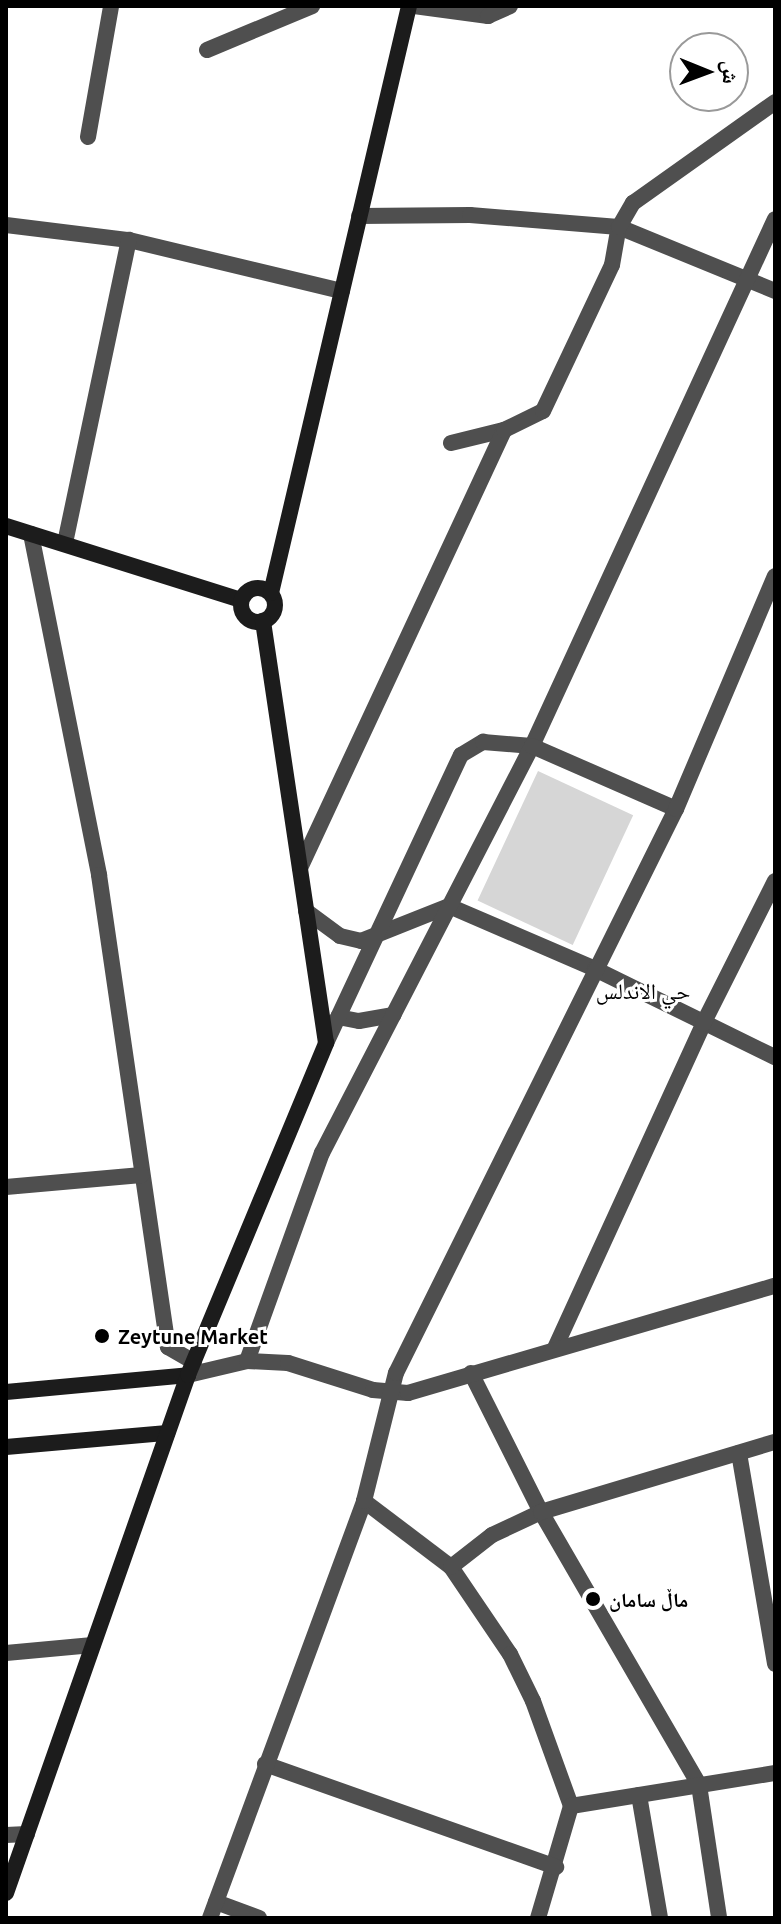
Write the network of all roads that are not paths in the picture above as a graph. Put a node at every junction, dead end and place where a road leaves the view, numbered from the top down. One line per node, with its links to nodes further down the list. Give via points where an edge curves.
1 (111, 6): 7 (street)
2 (312, 6): 5 (street)
3 (411, 6): 4 (street, via 488,16); 8 (main road)
4 (510, 6)
5 (207, 50)
6 (775, 102): 11 (street, via 633,203)
7 (88, 137)
8 (359, 216): 11 (street, via 470,215); 14 (main road)
9 (775, 219): 13 (street)
10 (6, 225): 12 (street)
11 (619, 227): 13 (street); 16 (street, via 612,265 543,411)
12 (129, 240): 14 (street); 20 (street)
13 (747, 277): 15 (street); 25 (street)
14 (342, 291): 22 (main road)
15 (775, 291)
16 (504, 430): 17 (street); 27 (street)
17 (451, 443)
18 (6, 526): 19 (main road)
19 (31, 534): 20 (main road); 39 (street, via 99,875)
20 (65, 543): 23 (main road)
21 (775, 576): 26 (street)
22 (271, 593): 23 (main road, via 258,587); 24 (main road, via 274,612)
23 (241, 600): 24 (main road, via 246,617)
24 (263, 621): 27 (main road)
25 (532, 746): 26 (street); 30 (street); 32 (street, via 483,742 461,755)
26 (676, 809): 33 (street)
27 (300, 868): 31 (main road)
28 (775, 881): 29 (street)
29 (770, 902): 36 (street)
30 (449, 906): 32 (street); 33 (street); 34 (street)
31 (306, 911): 32 (street, via 340,936); 37 (main road)
32 (376, 938): 35 (street)
33 (595, 969): 36 (street); 47 (street)
34 (393, 1015): 35 (street, via 359,1021); 43 (street, via 322,1153)
35 (338, 1017): 37 (street)
36 (703, 1024): 38 (street); 42 (street)
37 (326, 1043): 44 (main road)
38 (775, 1057)
39 (141, 1175): 40 (street); 44 (street, via 168,1347)
40 (6, 1187)
41 (775, 1286): 42 (street)
42 (555, 1348): 45 (street)
43 (247, 1361): 44 (street); 47 (street, via 288,1363)
44 (191, 1368): 46 (main road); 48 (main road)
45 (471, 1373): 47 (street); 53 (street)
46 (6, 1392)
47 (390, 1394): 52 (street)
48 (167, 1433): 50 (main road); 55 (main road)
49 (775, 1442): 51 (street)
50 (6, 1447)
51 (739, 1453): 53 (street); 57 (street)
52 (364, 1501): 54 (street); 58 (street)
53 (541, 1512): 54 (street, via 492,1535); 60 (street)
54 (451, 1567): 62 (street, via 510,1654)
55 (93, 1645): 56 (street); 63 (main road)
56 (6, 1653)
57 (775, 1664)
58 (265, 1764): 65 (street); 67 (street)
59 (775, 1773): 60 (street)
60 (699, 1785): 61 (street); 71 (street)
61 (639, 1795): 62 (street); 70 (street)
62 (571, 1806): 65 (street)
63 (27, 1834): 64 (street); 66 (main road)
64 (6, 1835)
65 (556, 1867): 69 (street)
66 (6, 1893)
67 (213, 1910): 68 (street)
68 (259, 1918)
69 (538, 1918)
70 (660, 1918)
71 (719, 1918)

